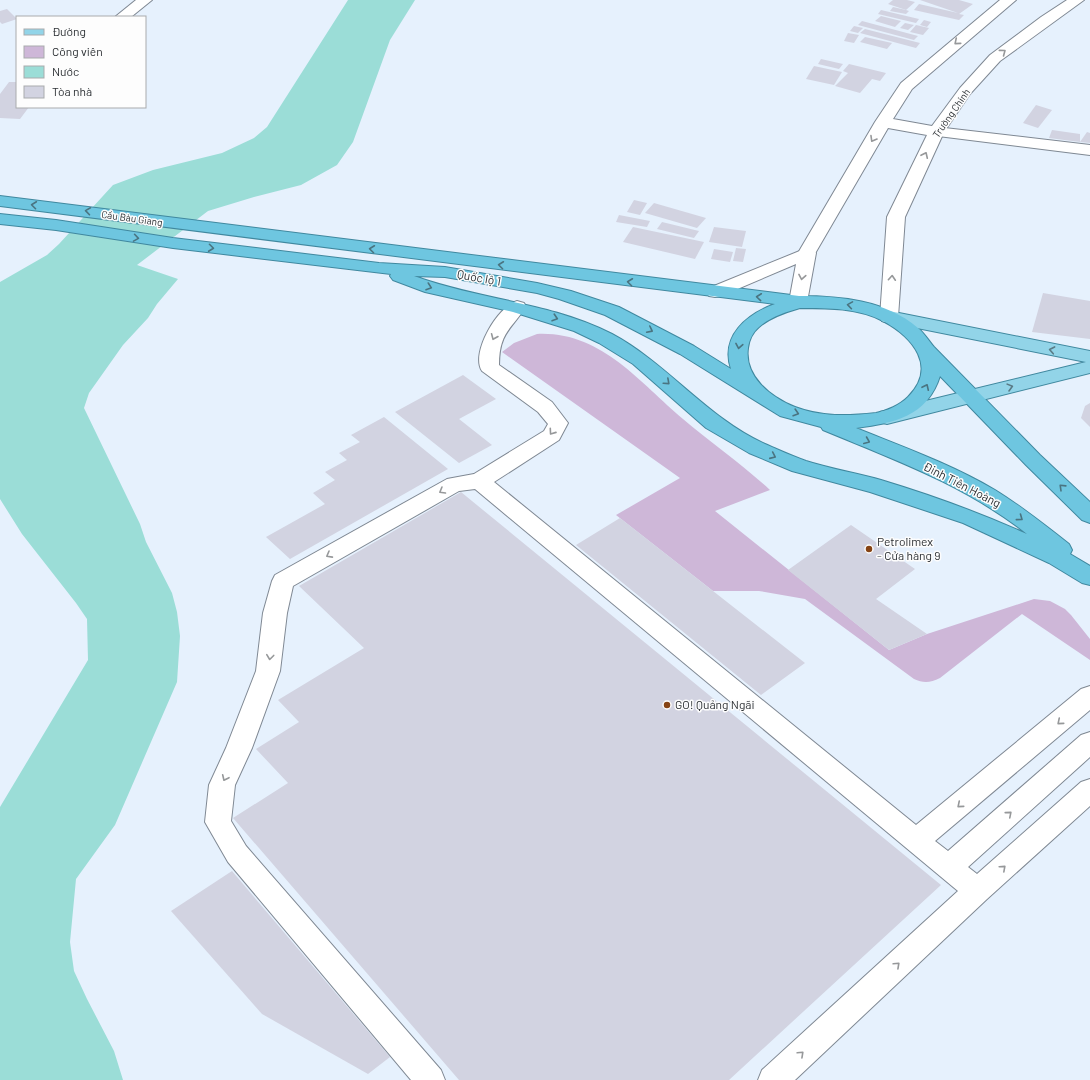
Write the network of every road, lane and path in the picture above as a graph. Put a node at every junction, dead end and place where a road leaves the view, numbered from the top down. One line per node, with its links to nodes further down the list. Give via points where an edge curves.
1 (144, 0): 4 (street)
2 (1010, 0): 5 (street, one-way to 5, via 906,86)
3 (1077, 0): 6 (street, Trường Chinh, one-way to 3, via 966,91 996,58)
4 (123, 16)
5 (883, 122): 6 (street); 12 (street, one-way to 12)
6 (936, 132): 7 (street); 17 (street, Trường Chinh, one-way to 6, via 896,217)
7 (1090, 150)
8 (0, 201): 10 (highway, Cầu Bàu Giang, one-way to 8)
9 (0, 219): 11 (highway, Cầu Bàu Giang, one-way to 11)
10 (196, 226): 14 (highway, Quốc lộ 1, one-way to 10)
11 (173, 243): 13 (highway, Quốc lộ 1, one-way to 13)
12 (807, 253): 14 (street); 15 (street, one-way to 15)
13 (379, 268): 16 (highway, one-way to 16, via 431,288); 21 (highway, Quốc lộ 1, one-way to 21, via 444,272 537,288 589,302 681,346)
14 (715, 292): 15 (highway, Quốc lộ 1, one-way to 14)
15 (798, 302): 17 (highway, one-way to 15, via 860,307 830,302); 21 (highway, one-way to 21, via 773,310 752,323 740,339 737,358 744,378)
16 (517, 307): 25 (street, one-way to 25, via 493,334 488,353 489,367 545,407 558,423 552,435); 28 (highway, one-way to 28, via 581,327 624,348 713,423 756,448 799,466 876,486 970,518 1057,557)
17 (889, 317): 18 (highway, via 912,332); 19 (main road, one-way to 17)
18 (927, 351): 22 (highway); 23 (highway, one-way to 18, via 910,406 926,390 932,371)
19 (1090, 357)
20 (1090, 367): 22 (main road, one-way to 20)
21 (761, 396): 24 (highway, one-way to 24, via 787,411)
22 (972, 397): 23 (main road); 26 (highway, one-way to 22)
23 (884, 418): 24 (highway, via 852,422)
24 (818, 420): 27 (highway, Đinh Tiên Hoàng, one-way to 27, via 976,489 1022,520)
25 (479, 481): 32 (street); 35 (street, one-way to 35, via 454,484 283,580 268,671 222,785 218,822 237,854)
26 (1090, 515)
27 (1090, 574)
28 (1090, 577)
29 (1090, 696): 32 (street, one-way to 32)
30 (1090, 742): 33 (street, one-way to 30)
31 (1090, 790): 34 (street, one-way to 31)
32 (916, 841): 33 (street)
33 (949, 867): 34 (street)
34 (977, 891): 36 (street, one-way to 34)
35 (430, 1080)
36 (773, 1080)

